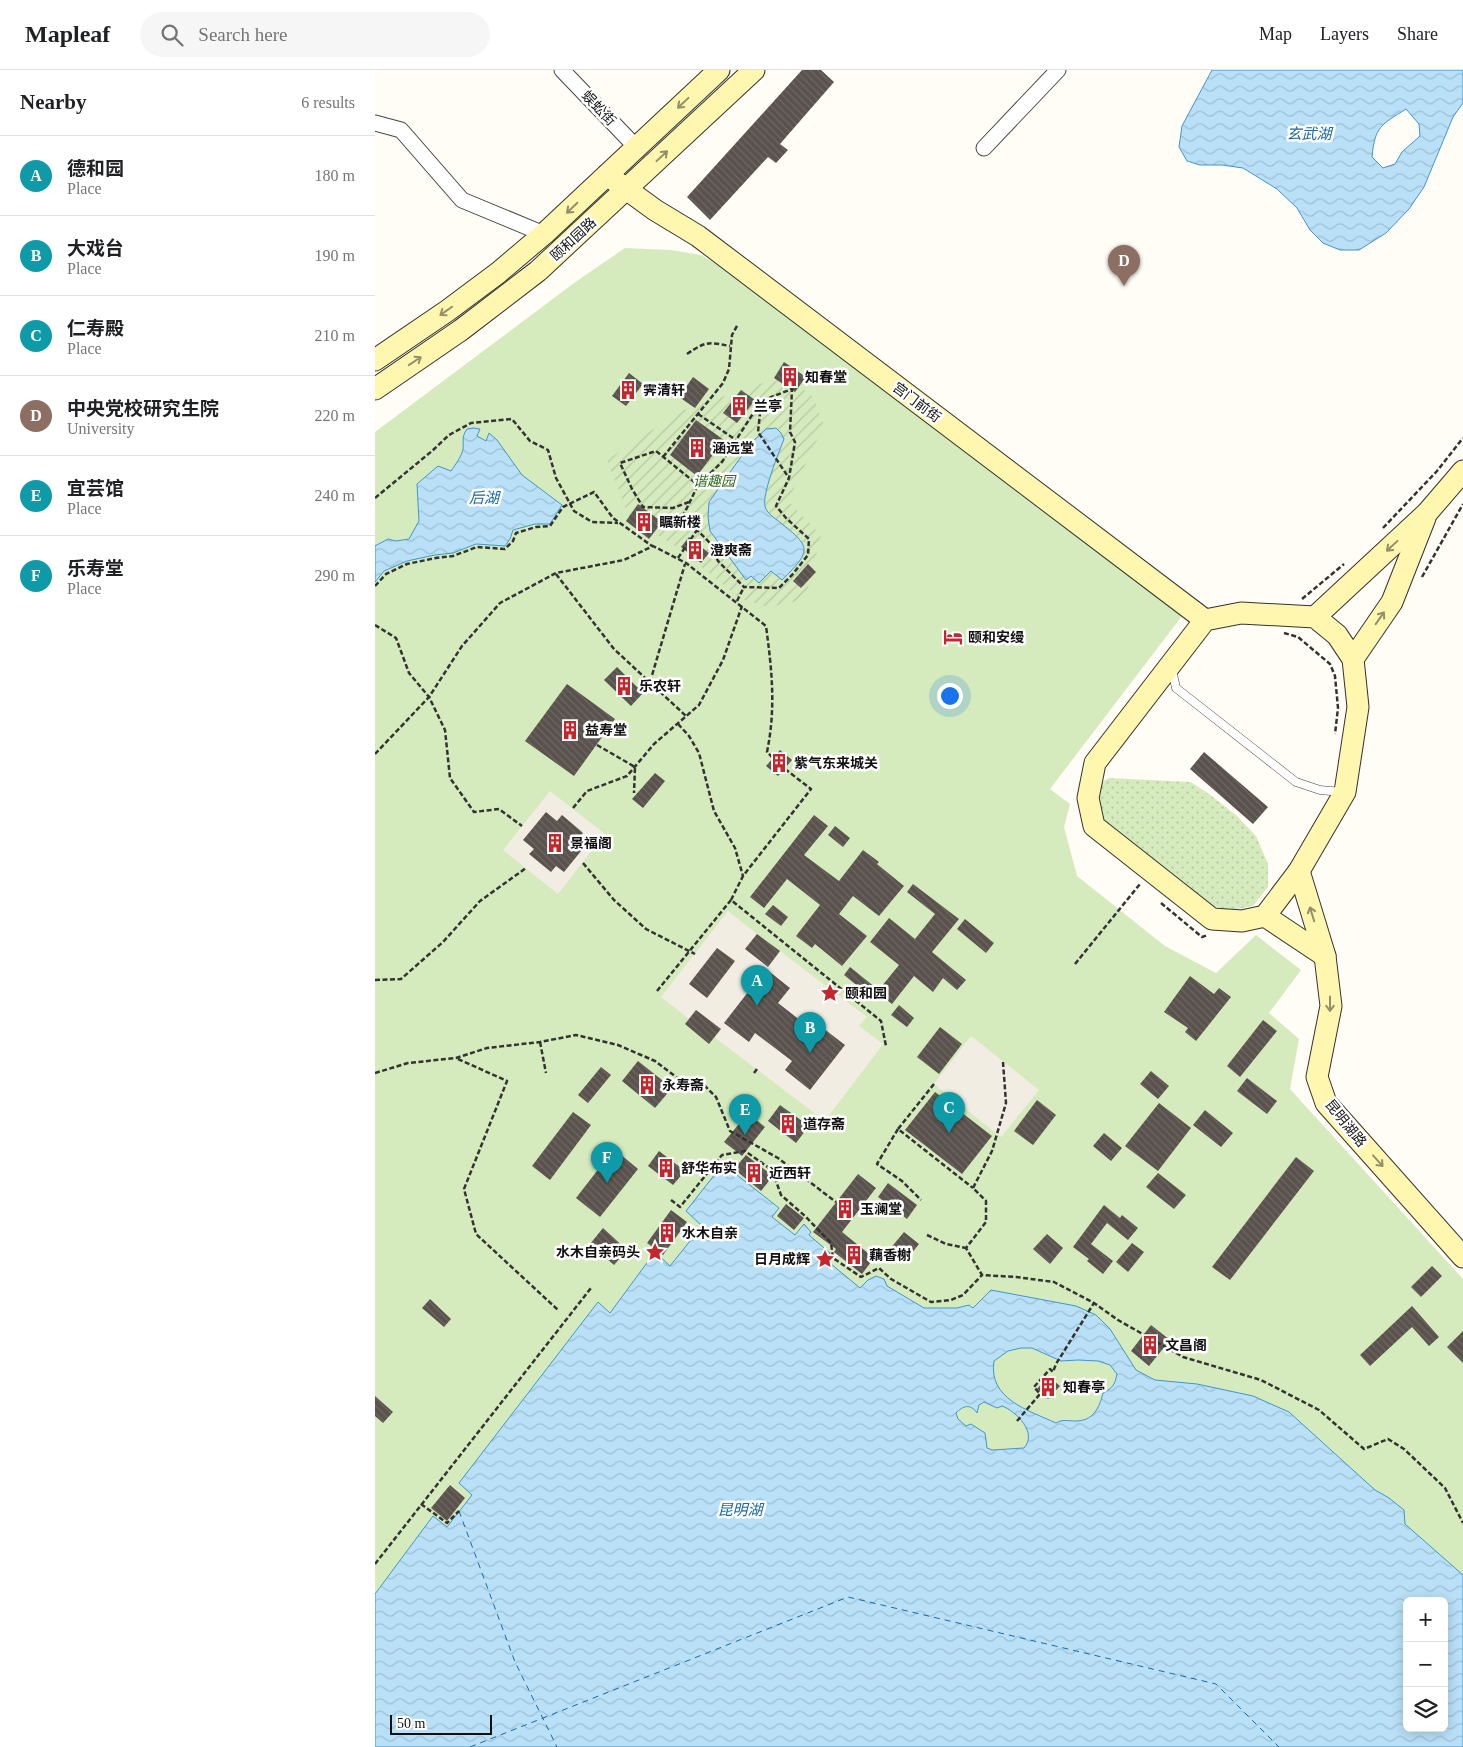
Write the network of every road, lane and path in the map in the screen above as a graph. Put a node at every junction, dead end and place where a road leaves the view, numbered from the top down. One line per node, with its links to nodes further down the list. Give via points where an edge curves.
1 (562, 70): 6 (street, 蜈蚣街)
2 (719, 70): 6 (street, 颐和园路, one-way to 6)
3 (754, 70): 9 (street, 颐和园路, one-way to 3)
4 (1058, 70): 7 (street)
5 (375, 123): 10 (street, via 401,130 462,200)
6 (636, 147): 8 (street, 颐和园路)
7 (984, 148)
8 (607, 174): 9 (street, 宫门前街); 10 (street, 颐和园路, one-way to 10)
9 (626, 190): 15 (street, 颐和园路, one-way to 9, via 461,330 538,271); 39 (street, 宫门前街, via 698,236)
10 (544, 234): 14 (street, 颐和园路, one-way to 14, via 454,306)
11 (738, 324): 12 (path)
12 (730, 346): 13 (path, via 703,343); 17 (path, via 729,369 723,383)
13 (687, 354)
14 (375, 360)
15 (375, 389)
16 (761, 402): 19 (path); 22 (path, via 758,432); 22 (path, via 792,389 790,432 795,442)
17 (698, 414): 19 (path); 20 (path)
18 (1463, 438): 29 (path)
19 (736, 440): 23 (path, via 722,462)
20 (663, 457): 23 (path); 25 (path, via 656,451 620,463 643,507 673,508)
21 (1463, 471): 26 (street)
22 (789, 478): 36 (path, via 776,506 809,539 808,554 779,588)
23 (698, 485): 25 (path)
24 (375, 498): 27 (path, via 449,435 471,423 512,419 530,441 548,450 556,478 574,511 592,522)
25 (689, 502): 28 (path, via 683,516)
26 (1427, 513): 40 (street, one-way to 40); 43 (street, one-way to 26, via 1392,602)
27 (620, 523): 30 (path); 35 (path, via 594,492 563,507 550,526 516,533 505,549 477,547 453,556 407,564 385,574)
28 (697, 530): 31 (path); 36 (path, via 710,543 718,561)
29 (1380, 532)
30 (653, 546): 31 (path); 34 (path, via 624,560)
31 (678, 558): 32 (path)
32 (686, 563): 37 (path); 45 (path)
33 (1345, 564): 40 (path, via 1302,599)
34 (556, 573): 45 (path, via 614,648); 46 (path, via 500,603 462,646)
35 (375, 586)
36 (744, 587): 37 (path)
37 (737, 602): 38 (path)
38 (742, 606): 47 (path, via 723,660 699,705); 52 (path, via 767,626 773,684 772,729 767,752)
39 (1205, 620): 40 (street, via 1241,613); 44 (street)
40 (1304, 623): 42 (path); 43 (street, via 1337,635); 49 (path, via 1335,676 1338,708)
41 (375, 625): 46 (path, via 396,638 409,673)
42 (1279, 632)
43 (1353, 658): 55 (street, via 1358,707)
44 (1171, 665): 55 (lane, via 1176,688 1296,782 1320,790); 61 (street, via 1095,763 1088,798 1094,826)
45 (650, 682): 47 (path)
46 (429, 697): 51 (path); 58 (path, via 445,730 450,778 474,812 499,810)
47 (687, 716): 48 (path)
48 (678, 724): 53 (path, via 654,744); 63 (path, via 699,753 714,811 735,848)
49 (1335, 735)
50 (597, 745): 53 (path)
51 (375, 754)
52 (773, 758)
53 (635, 767): 56 (path); 57 (path, via 627,776 587,791)
54 (785, 769): 63 (path, via 811,789)
55 (1345, 792): 62 (street)
56 (634, 793)
57 (573, 808)
58 (522, 826)
59 (583, 863): 66 (path, via 614,900 646,929)
60 (526, 868): 70 (path, via 480,901 443,942 401,979)
61 (1151, 871): 65 (street, via 1212,919 1242,921); 69 (path)
62 (1299, 871): 65 (street); 68 (street, 昆明湖路, one-way to 62)
63 (743, 876): 64 (path)
64 (731, 900): 66 (path); 73 (path, via 881,1021)
65 (1265, 916): 68 (street)
66 (691, 951): 67 (path); 71 (path)
67 (695, 954)
68 (1325, 956): 88 (street, 昆明湖路, one-way to 88, via 1331,1006 1317,1077 1326,1103)
69 (1075, 964)
70 (375, 980)
71 (657, 992)
72 (540, 1042): 74 (path, via 487,1048); 78 (path); 85 (path, via 575,1035 618,1045 655,1061 692,1089 700,1081 716,1097 730,1131 778,1158)
73 (886, 1046)
74 (456, 1058): 77 (path, via 408,1063); 92 (path, via 507,1082 465,1189 476,1234)
75 (1003, 1062): 82 (path, via 1007,1103 992,1151)
76 (757, 1069): 79 (path)
77 (375, 1073)
78 (546, 1073)
79 (754, 1073)
80 (934, 1084): 81 (path)
81 (898, 1129): 82 (path); 84 (path, via 877,1164 902,1180)
82 (973, 1188): 87 (path, via 986,1201 986,1222)
83 (671, 1200): 89 (path, via 680,1207 722,1155 745,1151 773,1170 781,1195 831,1242 833,1258 861,1277 879,1268 891,1279 931,1302 963,1295)
84 (921, 1200)
85 (836, 1202)
86 (927, 1235): 87 (path, via 946,1244)
87 (966, 1248): 89 (path)
88 (1463, 1257)
89 (982, 1275): 91 (path, via 1054,1282)
90 (591, 1288): 94 (path)
91 (1094, 1303): 93 (path, via 1053,1372 1050,1369 1034,1388 1040,1394); 96 (path, via 1183,1357 1261,1380 1319,1410 1364,1449 1387,1439 1404,1449 1445,1488)
92 (558, 1310)
93 (1017, 1421)
94 (421, 1504): 95 (path, via 447,1523); 97 (path)
95 (459, 1511)
96 (1463, 1523)
97 (375, 1564)

